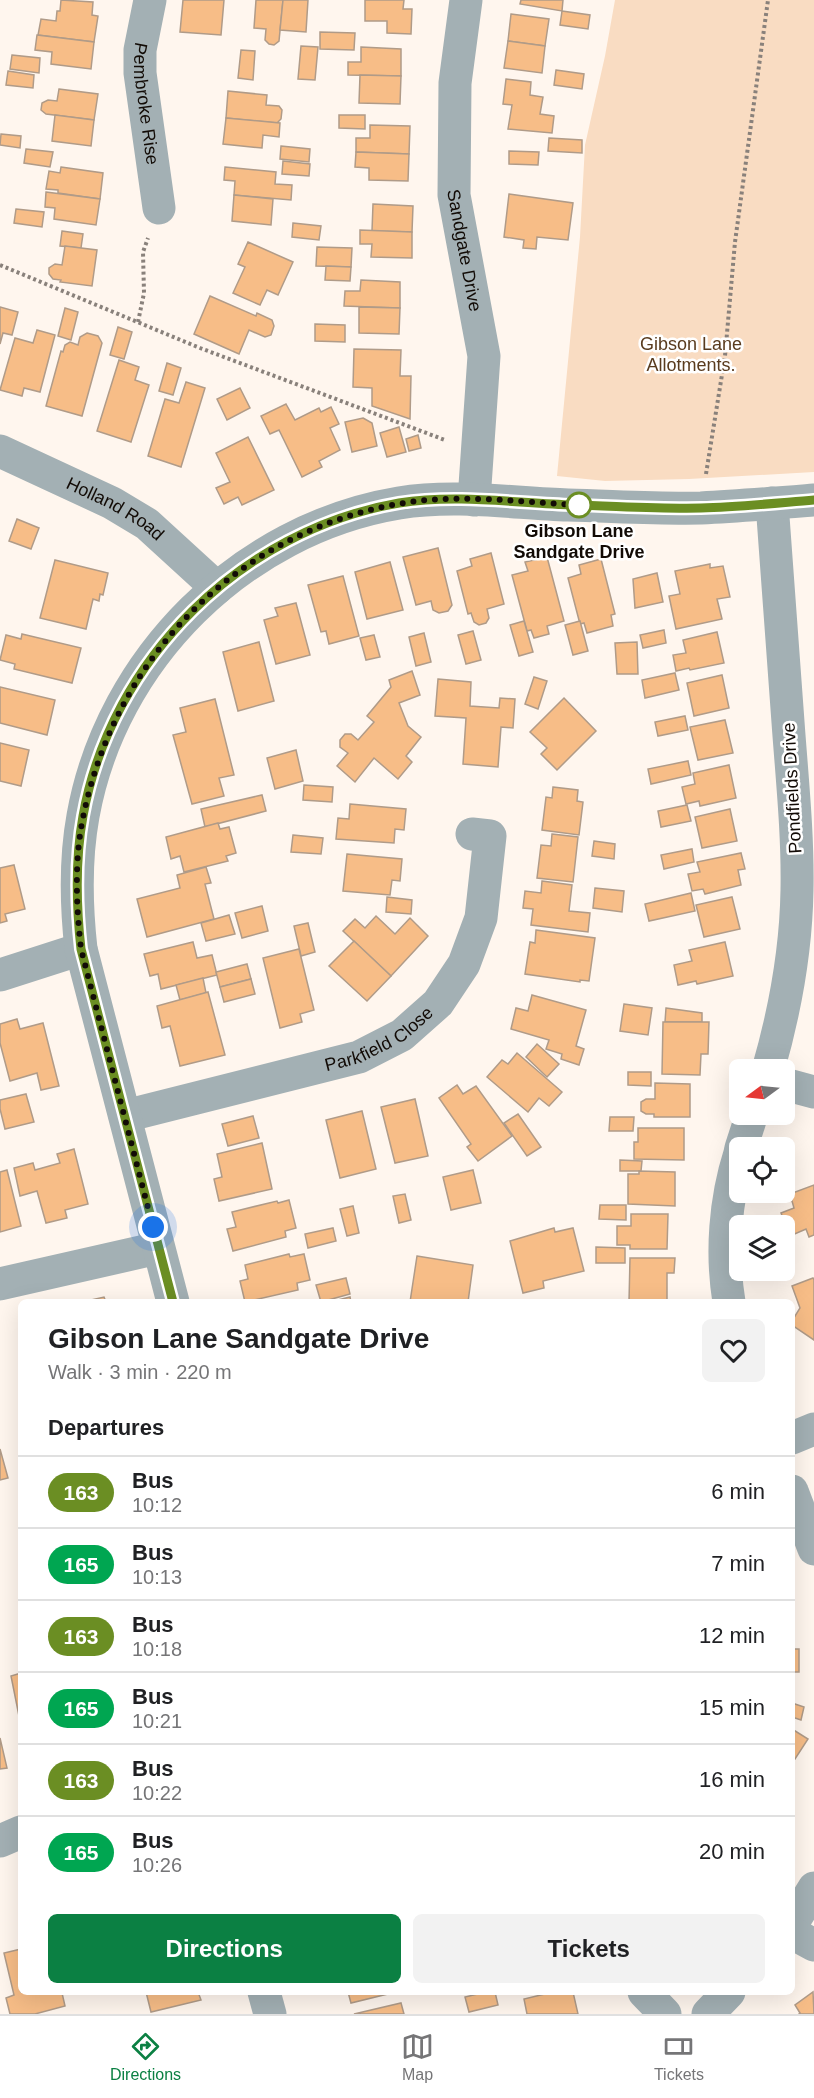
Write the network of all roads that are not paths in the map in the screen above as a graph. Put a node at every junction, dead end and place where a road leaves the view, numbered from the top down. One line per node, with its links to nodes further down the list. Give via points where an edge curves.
1 (150, 0): 3 (street, Pembroke Rise, via 140,73)
2 (466, 0): 5 (street, Sandgate Drive, via 455,83 454,195 484,356)
3 (159, 208)
4 (0, 451): 8 (street, Holland Road, via 112,503 147,524)
5 (474, 500): 7 (street, via 701,508); 8 (street, via 430,499 333,521 272,549)
6 (814, 500): 7 (street)
7 (772, 503): 9 (street, Pondfields Drive)
8 (217, 588): 11 (street, via 184,618 149,661 125,699 101,750 83,815 79,848)
9 (804, 796): 13 (street, Pondfields Drive, via 794,938)
10 (471, 834): 16 (street, Parkfield Close, via 490,836 481,918 464,964 438,1003 421,1020 359,1058)
11 (81, 949): 12 (street); 16 (street)
12 (0, 975)
13 (771, 1059)
14 (795, 1087): 15 (street)
15 (814, 1092)
16 (125, 1116): 18 (street)
17 (729, 1203): 21 (street, via 725,1240)
18 (158, 1248): 19 (street); 20 (street)
19 (0, 1284)
20 (172, 1299)
21 (729, 1299)
22 (814, 1429): 23 (street)
23 (795, 1437)
24 (795, 1499): 25 (street)
25 (814, 1549)
26 (18, 1833): 27 (street)
27 (0, 1841)
28 (814, 1888): 29 (street)
29 (795, 1919)
30 (795, 1935): 31 (street)
31 (814, 1945)
32 (265, 1995): 35 (street)
33 (648, 1995): 36 (street)
34 (726, 1995): 37 (street)
35 (270, 2014)
36 (665, 2014)
37 (708, 2014)

